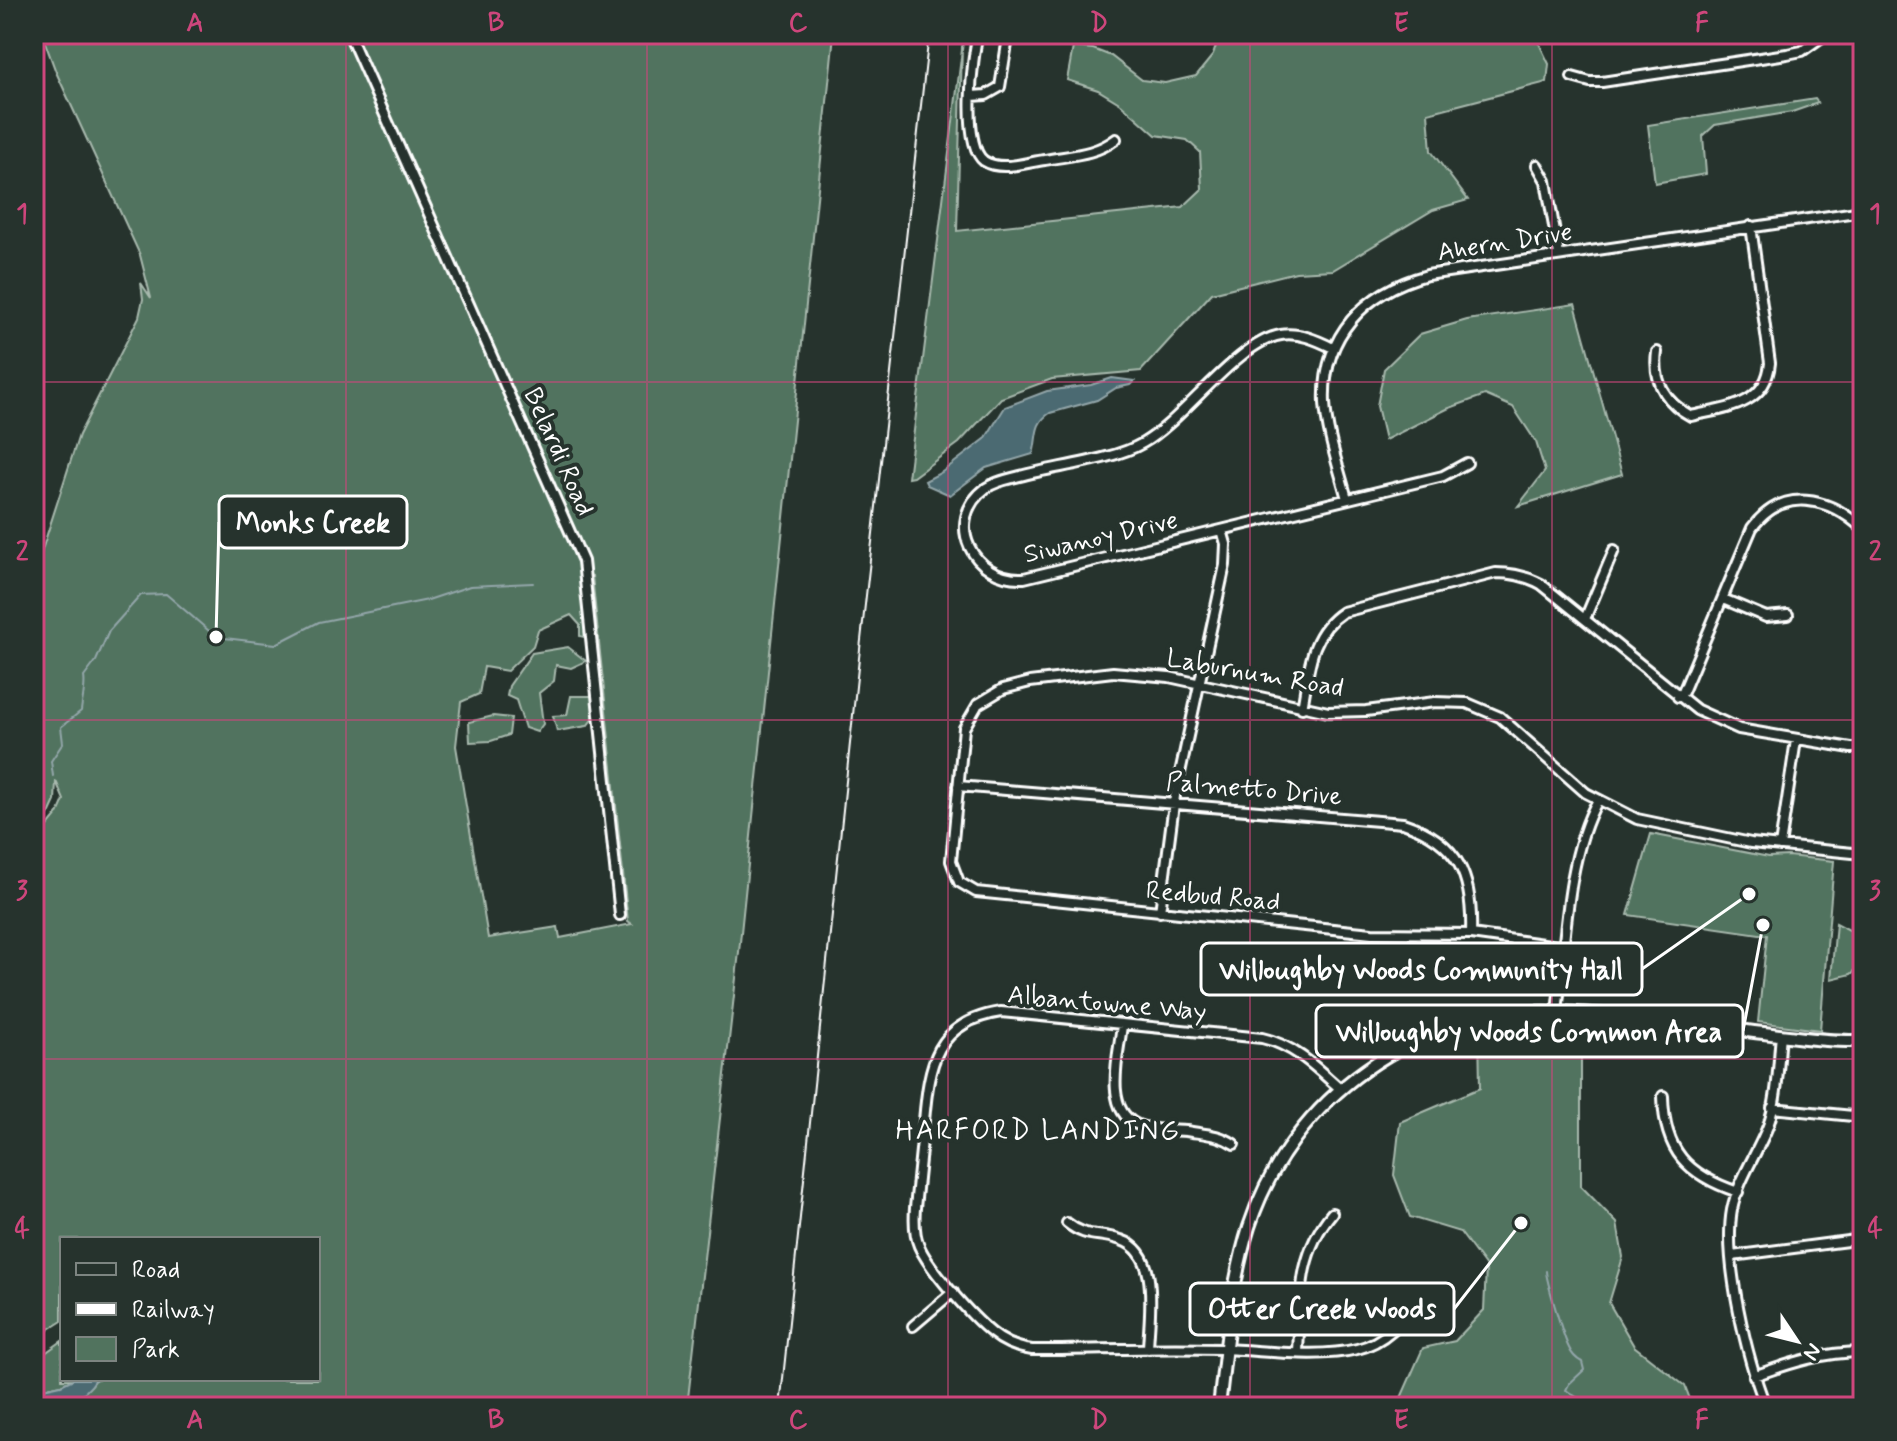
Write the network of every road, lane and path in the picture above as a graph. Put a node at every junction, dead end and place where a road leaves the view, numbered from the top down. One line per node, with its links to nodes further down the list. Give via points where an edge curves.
1 (349, 34): 33 (street, Belardi Road, via 583,561)
2 (978, 34): 6 (street)
3 (1002, 34): 6 (street, via 1007,44 1000,87)
4 (1826, 34): 5 (street, via 1802,51 1787,54 1602,82)
5 (1572, 77)
6 (972, 96): 7 (street, via 975,149 993,164 1096,151)
7 (1116, 139)
8 (1537, 165): 11 (street, via 1546,181)
9 (1863, 211): 10 (street, Ahern Drive)
10 (1751, 226): 11 (street, Ahern Drive); 13 (street, via 1770,363 1761,390 1750,401 1691,416 1667,400 1655,367)
11 (1559, 255): 12 (street, Ahern Drive, via 1404,281 1366,304)
12 (1333, 348): 15 (street, Ahern Drive, via 1325,404); 17 (street, Siwanoy Drive, via 1295,334 1264,340 1142,444 988,487 970,510 966,536 969,550 987,570 1010,579)
13 (1657, 352)
14 (1467, 463): 15 (street, Siwanoy Drive, via 1443,476)
15 (1347, 499): 17 (street, Siwanoy Drive)
16 (1863, 529): 19 (street, via 1818,502 1795,500 1770,509 1752,528)
17 (1222, 530): 22 (street, via 1225,565)
18 (1614, 550): 21 (street)
19 (1723, 599): 20 (street, via 1766,617); 23 (street)
20 (1788, 615)
21 (1585, 619): 23 (street); 24 (street, via 1541,584 1509,573 1357,606 1332,618 1316,640)
22 (1199, 685): 24 (street, Laburnum Road); 27 (street, Laburnum Road, via 1113,672 1003,689 969,715); 29 (street)
23 (1678, 697): 25 (street, via 1739,729)
24 (1302, 708): 28 (street, Laburnum Road, via 1366,711 1452,702 1485,708)
25 (1796, 740): 26 (street); 30 (street)
26 (1863, 748)
27 (958, 786): 29 (street, Palmetto Drive); 32 (street, Redbud Road, via 951,861 965,887 984,895)
28 (1598, 800): 30 (street, Laburnum Road, via 1663,826); 35 (street, via 1579,841)
29 (1174, 803): 32 (street); 34 (street, Palmetto Drive, via 1416,828 1442,843 1463,870 1472,903)
30 (1780, 846): 31 (street, Laburnum Road)
31 (1863, 854)
32 (1160, 912): 34 (street, Redbud Road, via 1372,933)
33 (620, 915)
34 (1471, 934): 35 (street, Redbud Road)
35 (1565, 947): 36 (street)
36 (1557, 1012): 38 (street); 40 (street, via 1474,1019 1443,1028 1397,1049)
37 (1122, 1025): 40 (street, Albantowne Way, via 1274,1041 1295,1051); 44 (street, via 1116,1093 1126,1116 1137,1125 1219,1135); 50 (street, Albantowne Way, via 1001,1012 966,1022 942,1043 927,1087 915,1225 924,1255)
38 (1781, 1035): 39 (street); 42 (street)
39 (1863, 1041)
40 (1340, 1089): 54 (street, via 1281,1156 1260,1198 1248,1230)
41 (1663, 1096): 45 (street, via 1664,1120 1682,1160 1703,1179)
42 (1772, 1108): 43 (street); 45 (street)
43 (1863, 1117)
44 (1234, 1144)
45 (1738, 1192): 49 (street, via 1732,1211)
46 (1332, 1213): 55 (street, via 1309,1247)
47 (1067, 1223): 53 (street, via 1084,1235 1134,1246 1145,1259)
48 (1863, 1239): 49 (street)
49 (1732, 1256): 57 (street)
50 (953, 1292): 52 (street); 53 (street, Albantowne Way, via 989,1331 1020,1349)
51 (1415, 1298): 55 (street, Albantowne Way, via 1404,1319 1372,1343 1345,1351)
52 (913, 1326)
53 (1148, 1349): 54 (street, Albantowne Way)
54 (1226, 1349): 55 (street, Albantowne Way); 58 (street)
55 (1298, 1352)
56 (1863, 1352): 57 (street, via 1803,1359)
57 (1754, 1376): 59 (street)
58 (1219, 1407)
59 (1766, 1407)

